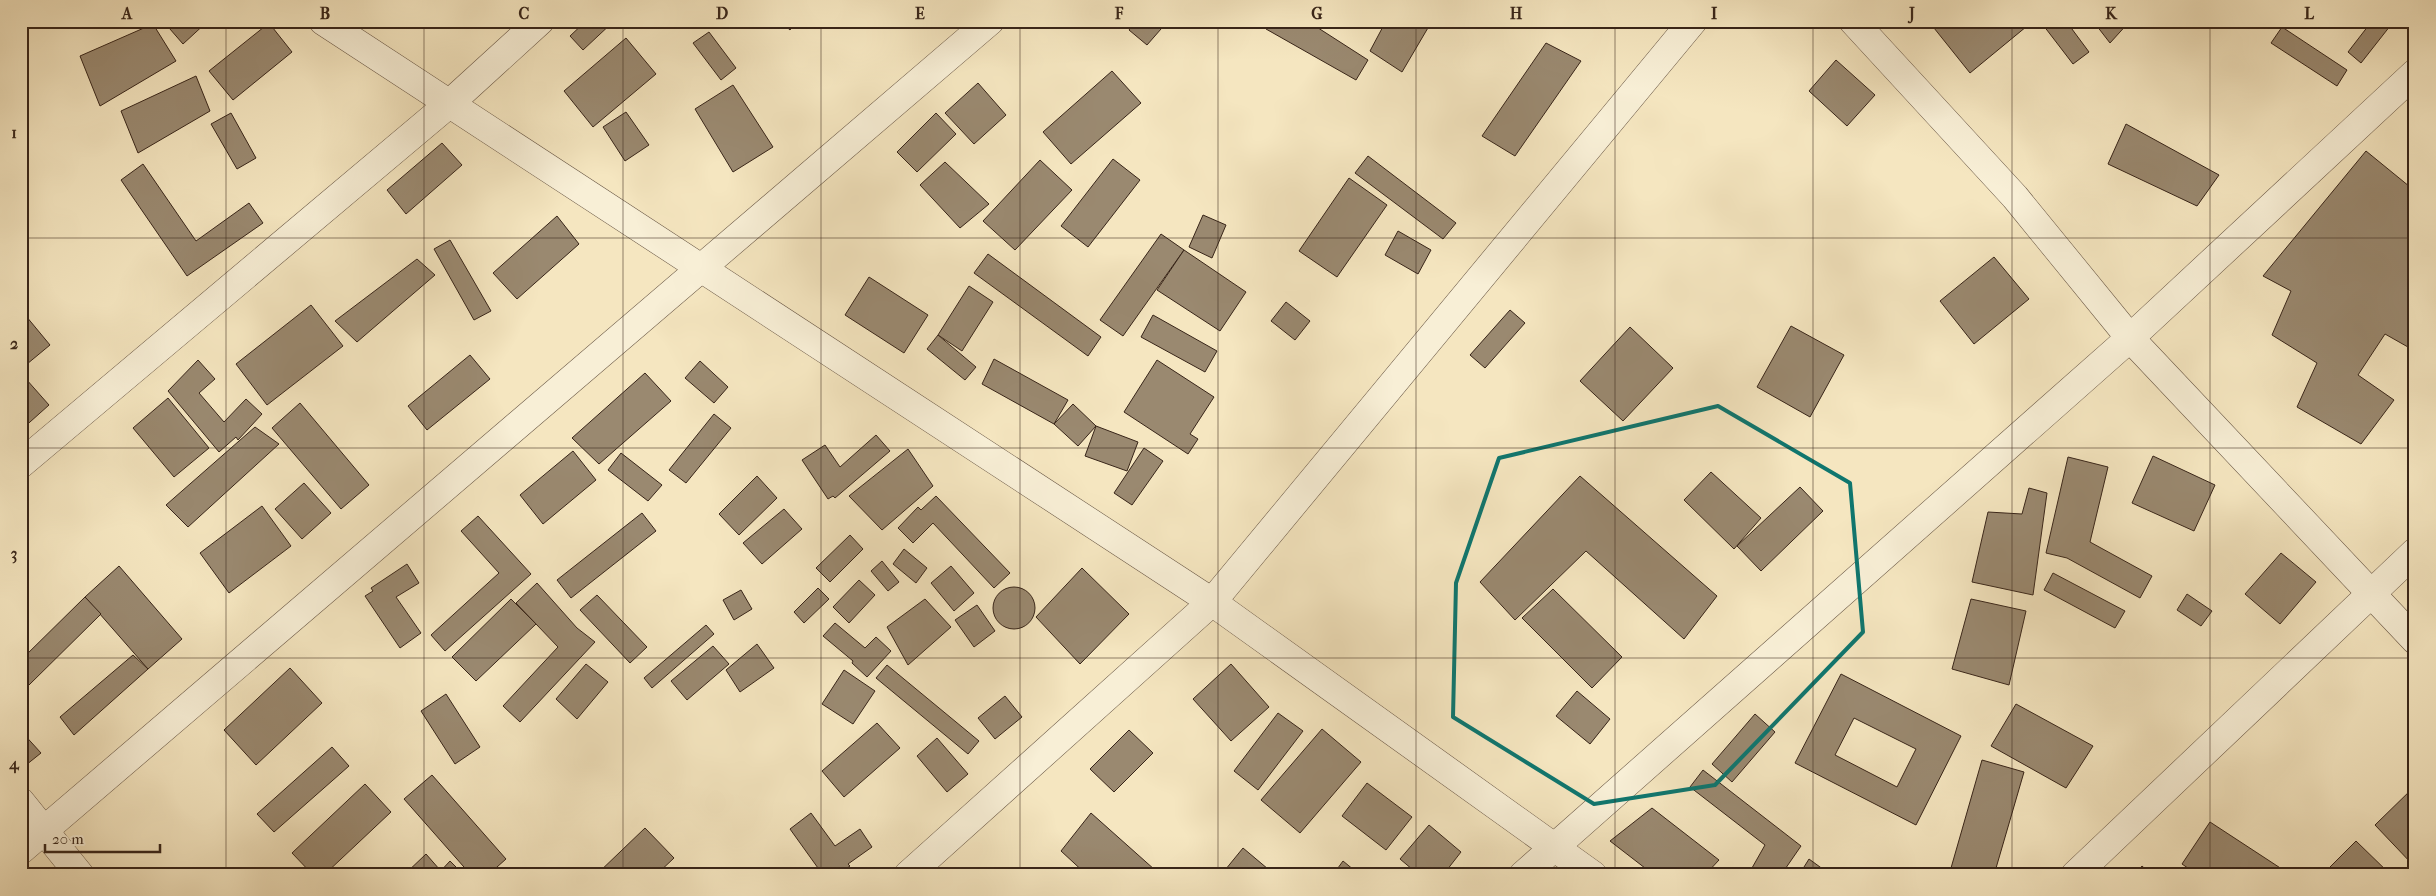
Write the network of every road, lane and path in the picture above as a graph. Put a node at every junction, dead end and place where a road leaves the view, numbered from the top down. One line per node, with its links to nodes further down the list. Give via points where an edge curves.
1 (323, 21): 7 (street)
2 (540, 21): 7 (street)
3 (990, 21): 8 (street)
4 (1693, 21): 13 (street)
5 (1853, 21): 9 (street, via 2015,196)
6 (2415, 73): 9 (street)
7 (449, 104): 8 (street); 10 (street)
8 (700, 269): 13 (street); 16 (street)
9 (2130, 338): 12 (street); 17 (street)
10 (21, 464)
11 (2415, 552): 12 (street)
12 (2370, 594): 14 (street); 23 (street)
13 (1212, 602): 17 (street); 20 (street)
14 (2415, 640)
15 (21, 802): 16 (street)
16 (45, 830): 18 (street); 19 (street)
17 (1553, 847): 21 (street); 22 (street)
18 (21, 850)
19 (80, 875)
20 (908, 875)
21 (1523, 875)
22 (1593, 875)
23 (2075, 875)

